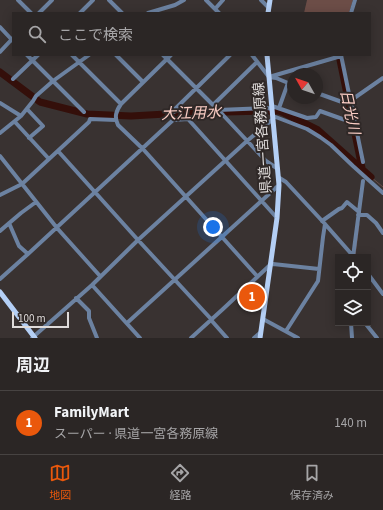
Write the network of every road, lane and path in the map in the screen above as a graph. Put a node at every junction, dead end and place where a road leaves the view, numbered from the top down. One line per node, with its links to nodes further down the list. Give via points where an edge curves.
1 (18, 0): 13 (street)
2 (52, 0): 14 (street)
3 (93, 0): 15 (street)
4 (109, 0): 16 (street)
5 (184, 0): 17 (street)
6 (206, 0): 12 (street)
7 (223, 0): 12 (street)
8 (261, 0): 11 (street)
9 (270, 0): 11 (main road)
10 (355, 0): 18 (street)
11 (268, 10)
12 (217, 11)
13 (30, 12)
14 (40, 12)
15 (81, 12)
16 (121, 12)
17 (151, 12)
18 (352, 12)
19 (0, 27): 20 (street)
20 (12, 38)
21 (12, 40): 22 (street)
22 (0, 52)
23 (28, 56): 35 (street)
24 (37, 56): 35 (street)
25 (73, 56): 36 (street)
26 (88, 56): 36 (street)
27 (117, 56): 42 (street)
28 (164, 56): 34 (street)
29 (170, 56): 34 (street)
30 (229, 56): 45 (street)
31 (253, 56): 37 (street)
32 (267, 56): 38 (main road, 県道一宮各務原線)
33 (339, 56): 38 (street); 47 (street)
34 (167, 59): 42 (street); 45 (street)
35 (32, 60): 40 (street); 41 (street)
36 (79, 62): 41 (street); 49 (street)
37 (257, 62): 38 (street); 50 (street)
38 (270, 77): 43 (street); 51 (main road, 県道一宮各務原線)
39 (383, 78): 47 (street)
40 (13, 79)
41 (53, 81): 53 (street, via 36,96); 55 (street)
42 (143, 82): 49 (street)
43 (287, 83)
44 (287, 86): 52 (street)
45 (196, 88): 50 (street); 56 (street)
46 (323, 95): 47 (street, via 345,103)
47 (350, 102): 70 (street)
48 (0, 103): 57 (street)
49 (121, 104): 59 (street, via 116,111)
50 (213, 105): 54 (street)
51 (272, 108): 52 (street); 54 (street); 58 (main road, 県道一宮各務原線)
52 (279, 108): 60 (street, via 307,118 316,117 320,111)
53 (27, 109): 57 (street); 63 (street, via 43,126)
54 (218, 110): 64 (street)
55 (84, 112)
56 (174, 112)
57 (21, 116): 61 (street)
58 (273, 117): 64 (street); 71 (main road, 県道一宮各務原線); 77 (street, via 306,129 332,145)
59 (116, 120): 65 (street); 66 (street, via 90,119)
60 (348, 121)
61 (15, 122): 62 (street); 63 (street)
62 (0, 133)
63 (30, 138): 68 (street)
64 (247, 140): 69 (street); 71 (street, via 266,161)
65 (142, 149): 69 (street, via 173,120 188,119); 76 (street); 79 (street)
66 (58, 151): 68 (street); 76 (street)
67 (0, 156): 74 (street)
68 (49, 159): 74 (street)
69 (225, 161): 79 (street); 80 (street)
70 (363, 162)
71 (278, 169): 72 (main road, 県道一宮各務原線)
72 (278, 177): 75 (main road, 県道一宮各務原線); 85 (street, via 286,182)
73 (362, 181): 82 (street)
74 (22, 184): 78 (street); 81 (street)
75 (279, 185): 80 (street); 83 (main road, 県道一宮各務原線)
76 (95, 193): 86 (street); 90 (street)
77 (383, 193)
78 (0, 195)
79 (186, 197): 89 (street); 90 (street)
80 (261, 201): 83 (street); 89 (street)
81 (36, 202): 84 (street); 86 (street)
82 (359, 214): 85 (street, via 347,202); 88 (street, via 367,216); 93 (street)
83 (276, 218): 94 (main road, 県道一宮各務原線)
84 (10, 222): 87 (street); 91 (street, via 19,246)
85 (323, 223): 92 (street); 95 (street)
86 (57, 228): 91 (street); 96 (street)
87 (0, 231)
88 (383, 232)
89 (222, 238): 97 (street); 100 (street)
90 (138, 240): 96 (street); 100 (street)
91 (28, 254): 99 (street)
92 (350, 254)
93 (353, 254)
94 (270, 264): 95 (street); 97 (street); 105 (main road, 県道一宮各務原線)
95 (319, 269): 110 (street, via 318,281)
96 (100, 276): 101 (street)
97 (257, 276): 106 (street)
98 (371, 278): 103 (street)
99 (0, 279)
100 (175, 280): 106 (street); 107 (street)
101 (92, 285): 104 (street); 107 (street)
102 (0, 292): 112 (main road)
103 (382, 292)
104 (76, 298): 112 (street); 113 (street, via 89,311)
105 (263, 319): 110 (street); 111 (main road, 県道一宮各務原線)
106 (211, 320): 115 (street); 116 (street)
107 (126, 323): 114 (street)
108 (351, 326): 120 (street)
109 (367, 326): 121 (street)
110 (286, 331): 119 (street)
111 (261, 332): 117 (street); 118 (main road, 県道一宮各務原線)
112 (33, 337)
113 (97, 338)
114 (140, 338)
115 (191, 338)
116 (227, 338)
117 (254, 338)
118 (260, 338)
119 (298, 338)
120 (352, 338)
121 (377, 338)

